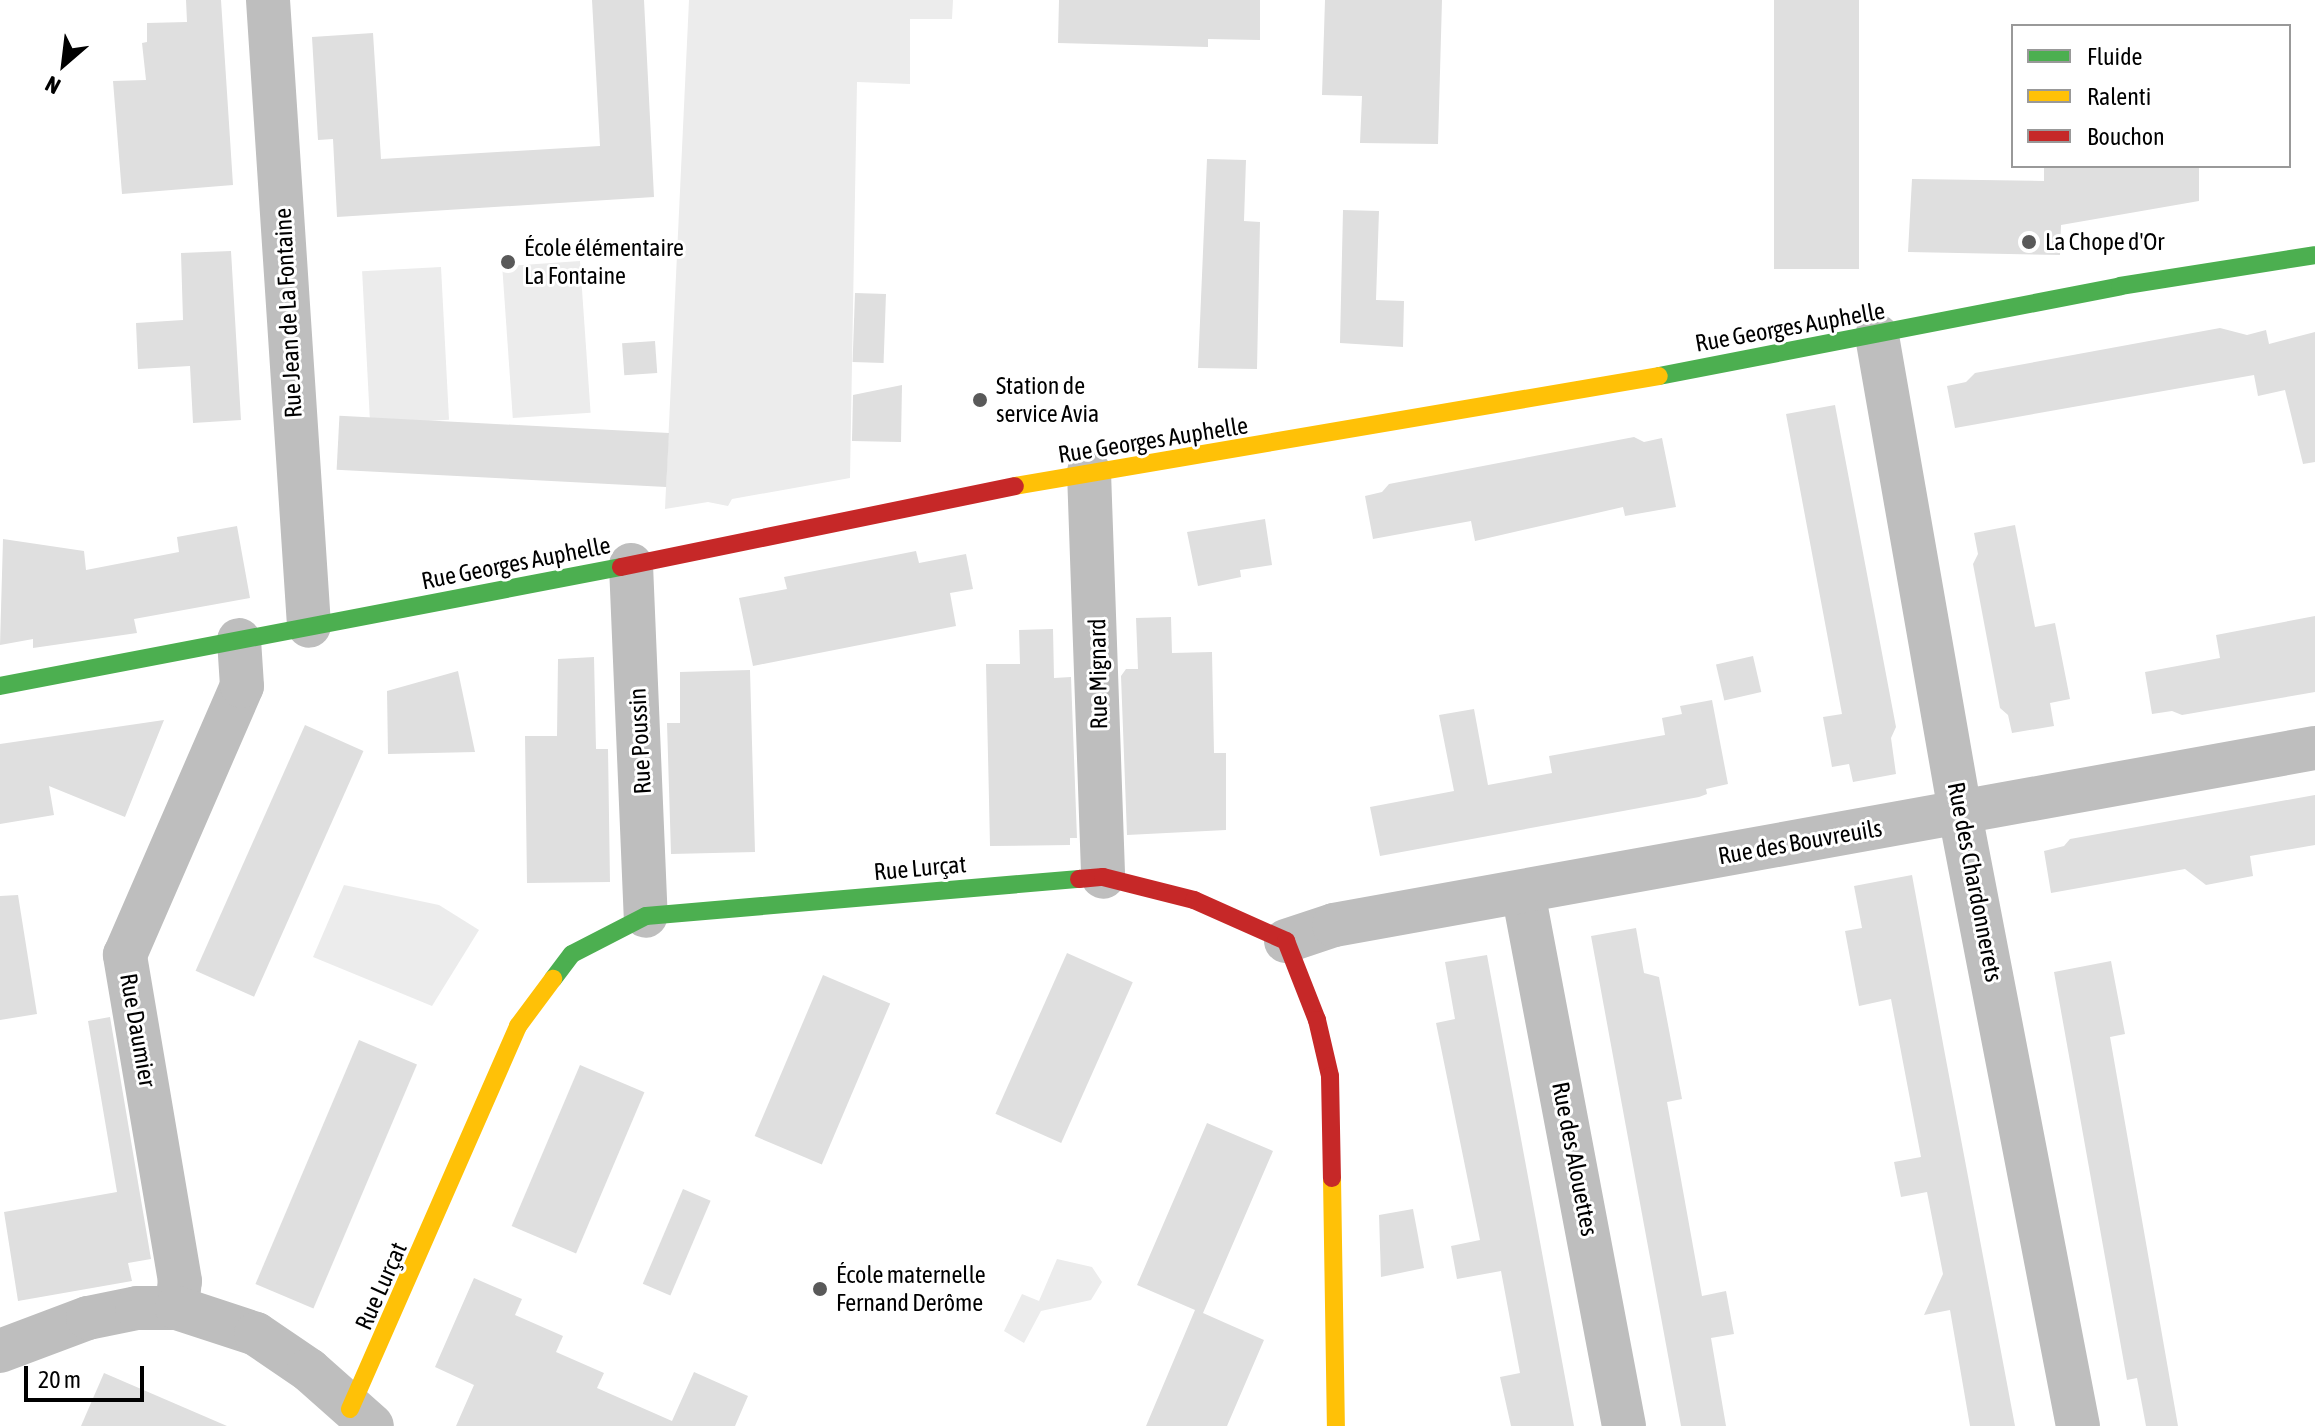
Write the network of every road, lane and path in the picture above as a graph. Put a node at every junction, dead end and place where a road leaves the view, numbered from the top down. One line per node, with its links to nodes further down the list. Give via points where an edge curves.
1 (268, 0): 6 (street, Rue Jean de La Fontaine)
2 (2315, 255): 3 (street, Rue Georges Auphelle, via 2120,286)
3 (1877, 336): 4 (street, Rue Georges Auphelle, via 1295,442); 10 (street, Rue des Chardonnerets)
4 (1089, 472): 5 (street, Rue Georges Auphelle); 11 (street, Rue Mignard)
5 (631, 565): 6 (street, Rue Georges Auphelle); 13 (street, Rue Poussin)
6 (309, 626): 7 (street, Rue Georges Auphelle)
7 (239, 640): 8 (street, Rue Georges Auphelle); 15 (street, Rue Daumier, via 242,686 125,955 180,1281)
8 (0, 686)
9 (2315, 748): 10 (street, Rue des Bouvreuils)
10 (1960, 814): 12 (street, Rue des Bouvreuils); 20 (street, Rue des Chardonnerets)
11 (1103, 877): 13 (street, Rue Lurçat); 14 (street, Rue Lurçat, via 1194,900)
12 (1523, 892): 14 (street, Rue des Bouvreuils, via 1334,925); 19 (street, Rue des Alouettes)
13 (646, 916): 17 (street, Rue Lurçat, via 572,954 518,1026)
14 (1286, 941): 18 (street, via 1317,1020 1330,1076)
15 (177, 1308): 16 (street, via 137,1308 88,1318); 17 (street, via 256,1334 309,1370)
16 (0, 1351)
17 (361, 1417)
18 (1336, 1426)
19 (1624, 1426)
20 (2078, 1426)

